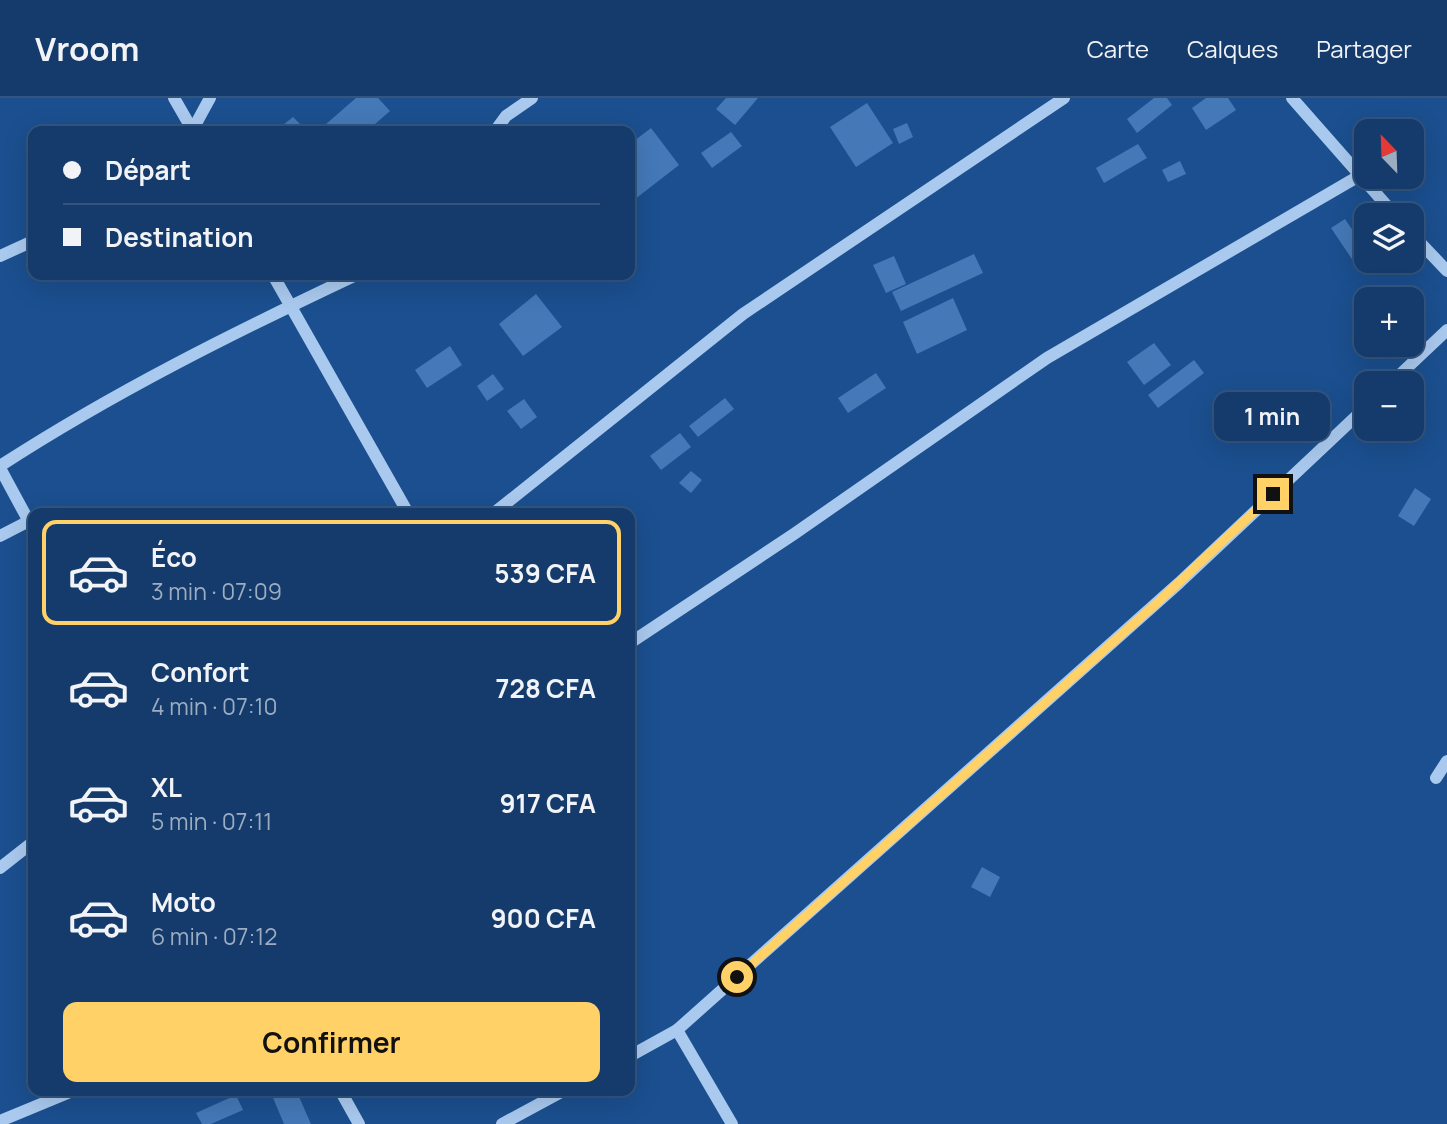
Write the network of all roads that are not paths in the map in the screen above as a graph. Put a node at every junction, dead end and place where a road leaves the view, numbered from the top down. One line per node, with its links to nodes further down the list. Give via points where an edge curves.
1 (174, 98): 6 (street)
2 (210, 98): 7 (street)
3 (532, 98): 8 (street)
4 (1064, 98): 25 (street, via 743,314)
5 (1292, 98): 9 (street)
6 (190, 126)
7 (196, 126)
8 (499, 126)
9 (1354, 170)
10 (1354, 179): 29 (street, via 1048,358)
11 (1371, 189): 12 (street)
12 (1384, 203)
13 (28, 243): 15 (street)
14 (1424, 247): 16 (street)
15 (0, 256)
16 (1447, 271)
17 (277, 280): 19 (street)
18 (346, 280): 19 (street)
19 (291, 306): 23 (street, via 194,352 63,425); 24 (street)
20 (1447, 330): 21 (street)
21 (1404, 371)
22 (1354, 418): 34 (street, via 1168,592)
23 (0, 467): 26 (street)
24 (405, 508)
25 (500, 508)
26 (28, 519)
27 (28, 526): 28 (street)
28 (0, 536)
29 (635, 640)
30 (1447, 761): 31 (street)
31 (1436, 778)
32 (28, 846): 33 (street)
33 (0, 869)
34 (677, 1031): 35 (street); 42 (street)
35 (635, 1053)
36 (60, 1096): 39 (street)
37 (343, 1096): 40 (street)
38 (554, 1096): 41 (street)
39 (0, 1121)
40 (359, 1124)
41 (502, 1124)
42 (732, 1124)

